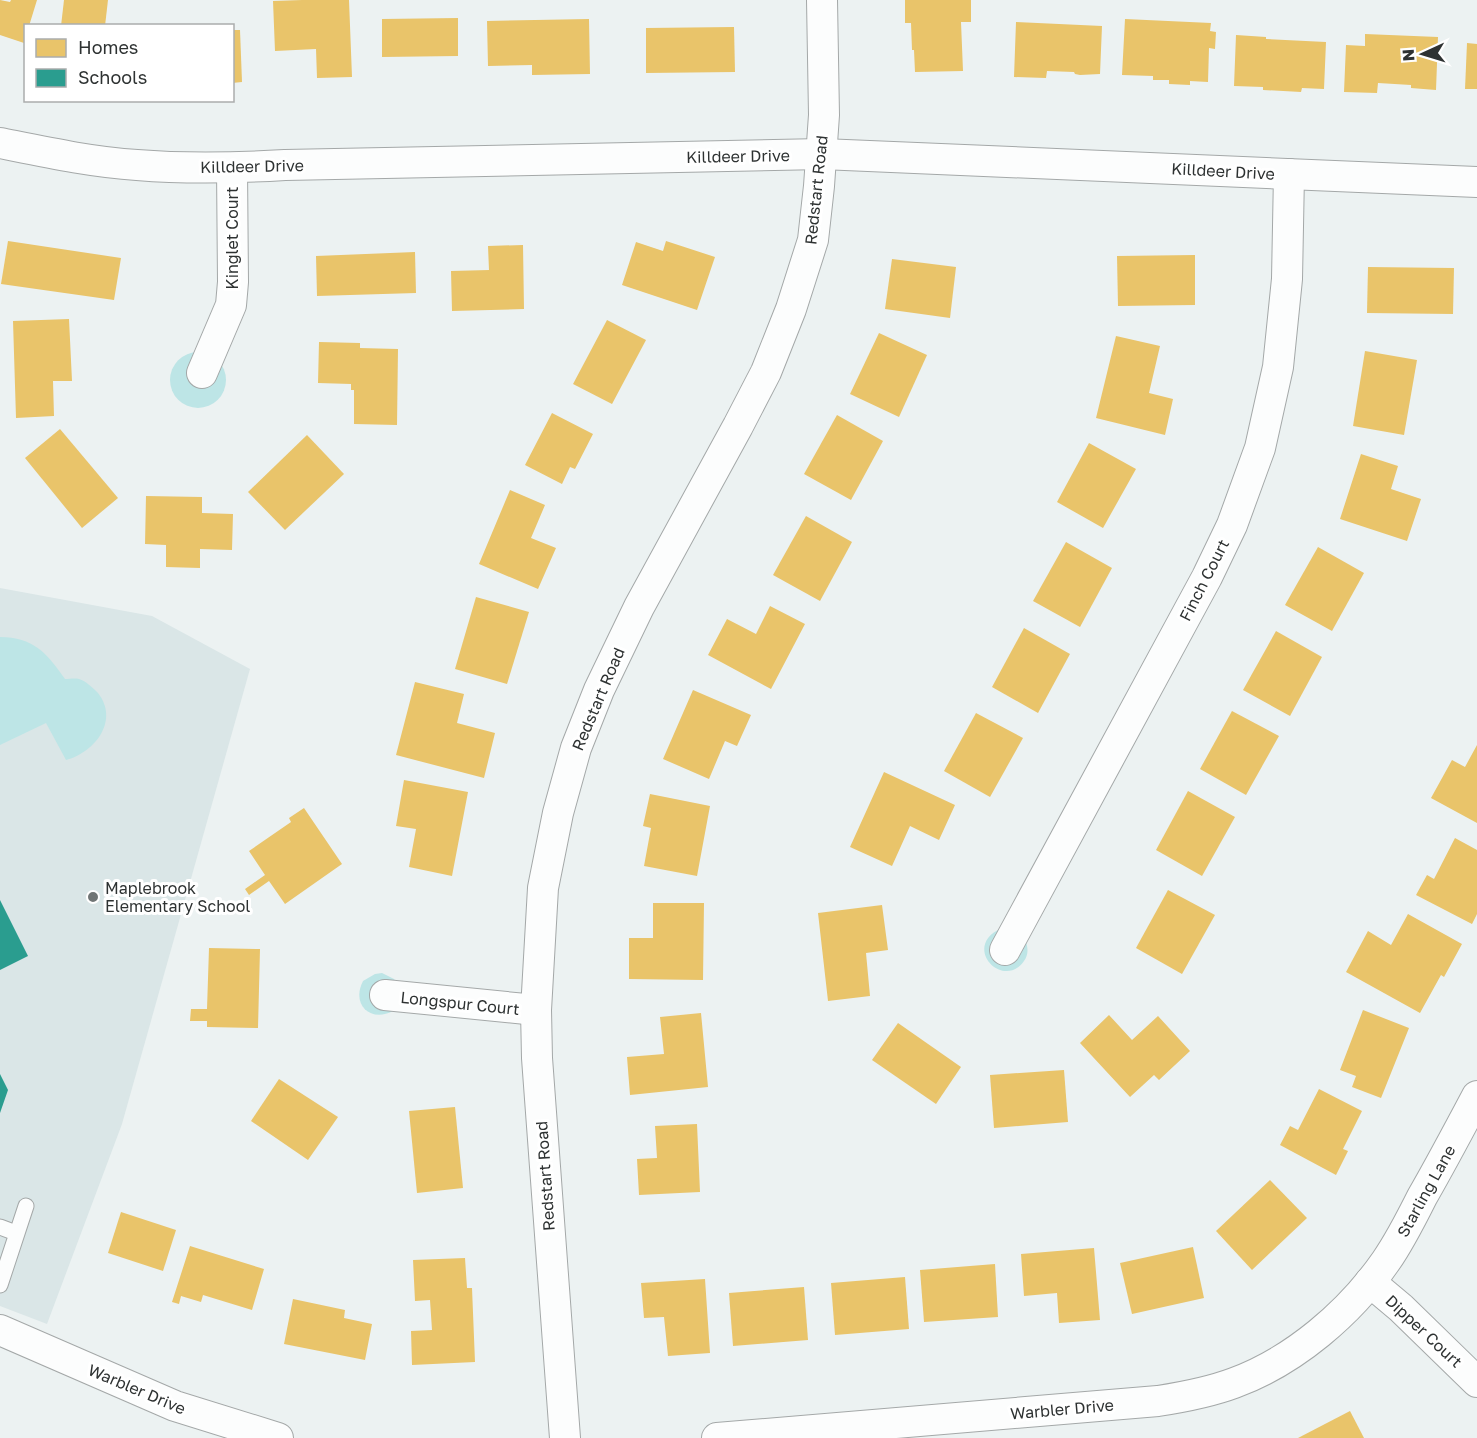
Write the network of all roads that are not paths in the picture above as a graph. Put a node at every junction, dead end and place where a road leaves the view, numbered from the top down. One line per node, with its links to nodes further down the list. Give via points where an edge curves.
1 (822, 0): 3 (street, Redstart Road)
2 (0, 143): 4 (street, Killdeer Drive, via 135,165)
3 (822, 154): 4 (street, Killdeer Drive); 5 (street, Killdeer Drive); 10 (street, Redstart Road, via 813,240 765,372 639,607 576,748 543,888)
4 (232, 168): 7 (street, Kinglet Court, via 231,305)
5 (1289, 174): 6 (street, Killdeer Drive); 8 (street, Finch Court, via 1287,279 1278,368 1260,448 1236,514 1208,577)
6 (1477, 182)
7 (202, 373)
8 (1005, 950)
9 (385, 995): 10 (street, Longspur Court)
10 (536, 1010): 20 (street, Redstart Road)
11 (1477, 1096): 15 (street, Starling Lane, via 1403,1232)
12 (26, 1206): 14 (lane)
13 (0, 1227): 14 (lane)
14 (16, 1233): 16 (lane)
15 (1370, 1282): 18 (street, Dipper Court); 21 (street, Warbler Drive, via 1338,1315 1269,1367 1191,1396)
16 (0, 1285)
17 (0, 1330): 19 (street, Warbler Drive, via 175,1406)
18 (1477, 1382)
19 (278, 1438)
20 (565, 1438)
21 (717, 1438)

